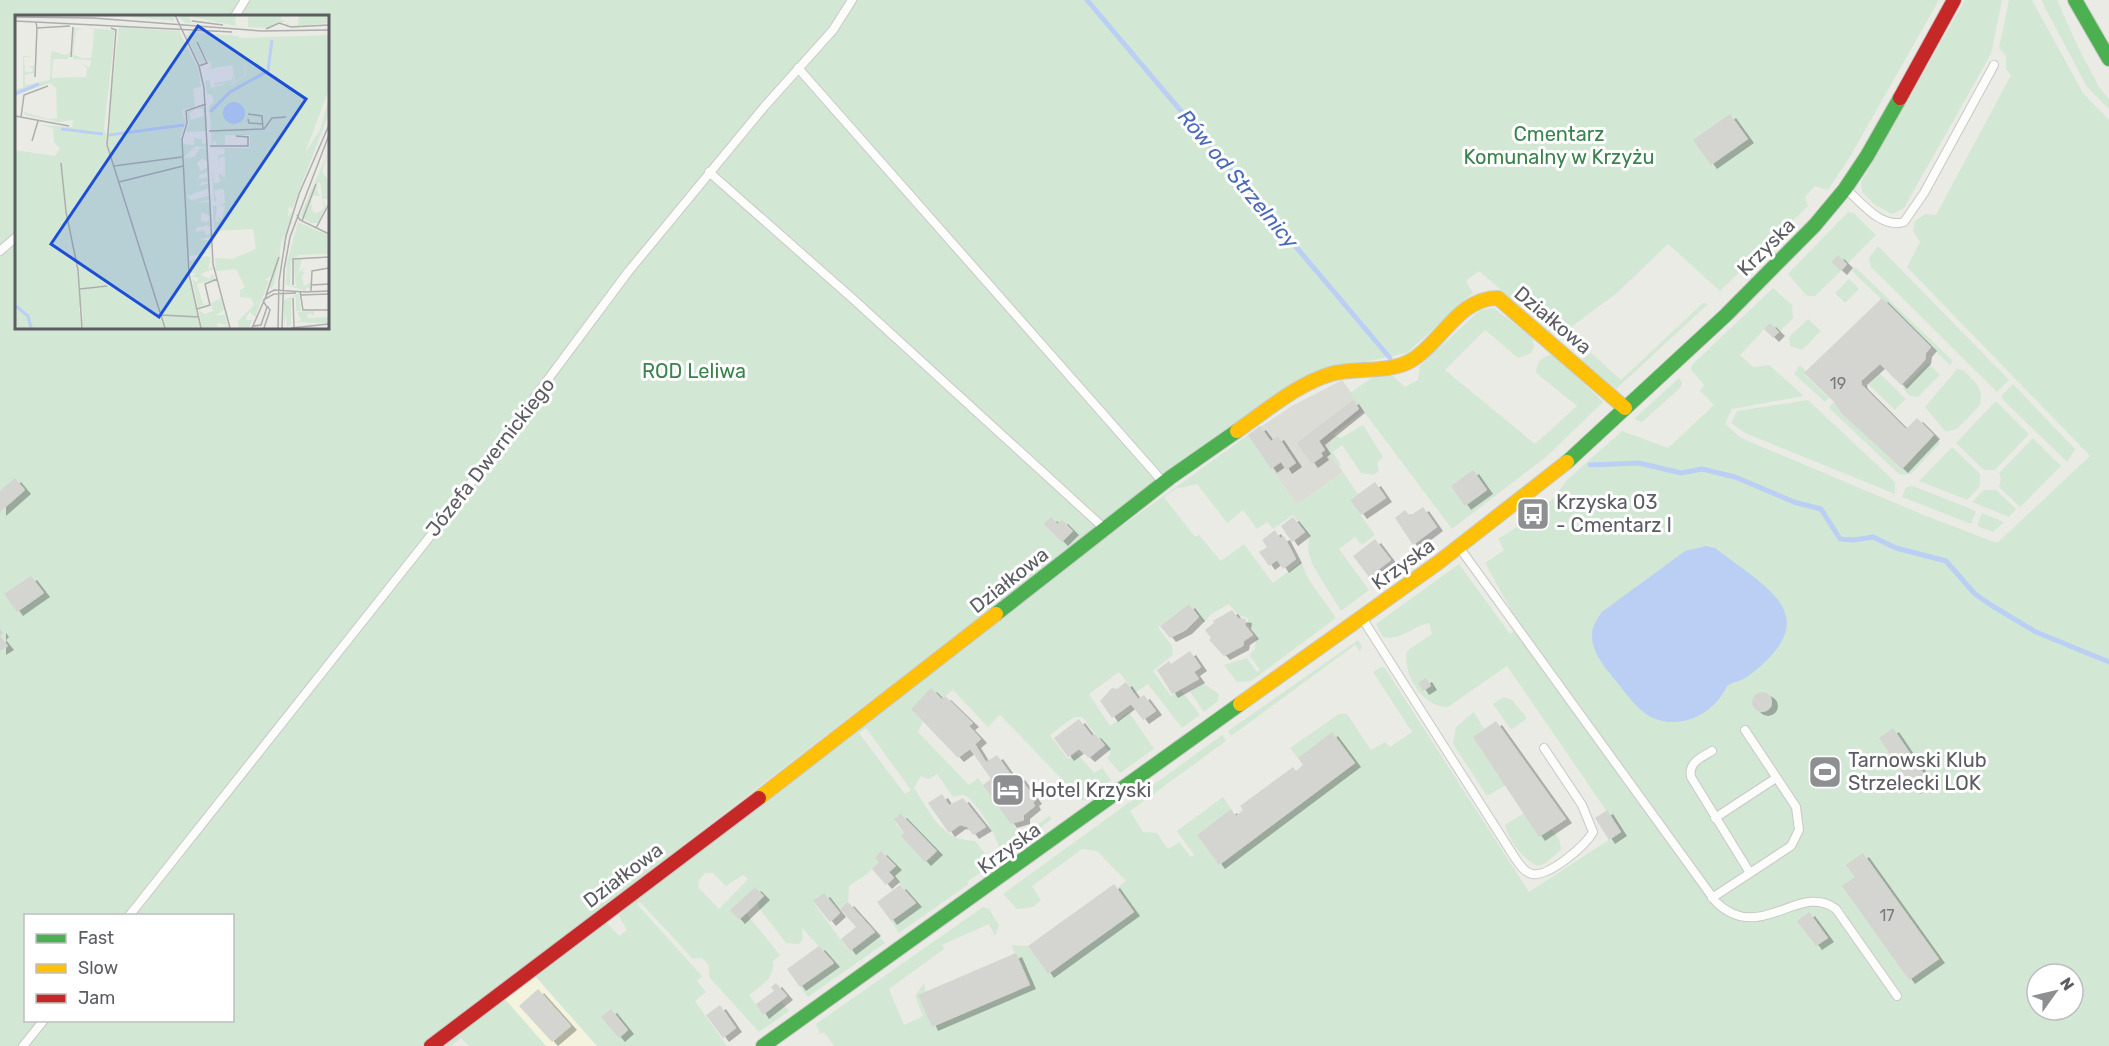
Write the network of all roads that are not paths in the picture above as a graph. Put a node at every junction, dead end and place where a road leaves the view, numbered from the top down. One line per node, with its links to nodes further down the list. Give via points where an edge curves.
1 (245, 0): 5 (lane)
2 (852, 0): 8 (lane, Józefa Dwernickiego, via 833,30)
3 (1954, 0): 10 (street, Krzyska)
4 (2075, 0): 6 (street)
5 (236, 15)
6 (2109, 59)
7 (1994, 65): 10 (lane, via 1904,222 1880,219)
8 (798, 68): 9 (lane, Józefa Dwernickiego); 14 (lane)
9 (709, 172): 15 (lane); 25 (lane, Józefa Dwernickiego, via 628,273 443,520)
10 (1845, 189): 13 (street, Krzyska, via 1726,315)
11 (15, 238): 12 (lane)
12 (0, 251)
13 (1625, 408): 14 (street, Działkowa, via 1498,298 1485,298 1468,307 1411,361 1330,374 1285,397); 16 (street, Krzyska, via 1553,474)
14 (1164, 483): 15 (street, Działkowa)
15 (1105, 529): 29 (street, Działkowa, via 832,743)
16 (1459, 546): 17 (street, Krzyska); 24 (lane)
17 (1362, 617): 19 (lane, via 1515,858 1531,874 1556,865 1587,842 1593,832 1582,805); 30 (street, Krzyska)
18 (1745, 729): 21 (lane)
19 (1544, 748)
20 (1712, 751): 22 (lane, via 1694,762 1690,771 1693,783)
21 (1776, 778): 22 (lane); 23 (lane, via 1796,807 1799,830 1791,846)
22 (1716, 818): 23 (lane)
23 (1750, 873): 24 (lane)
24 (1712, 898): 26 (lane, via 1729,914 1740,918 1754,918 1814,901 1829,904)
25 (130, 914)
26 (1897, 996)
27 (42, 1022): 28 (lane)
28 (23, 1046)
29 (431, 1046)
30 (763, 1046)

